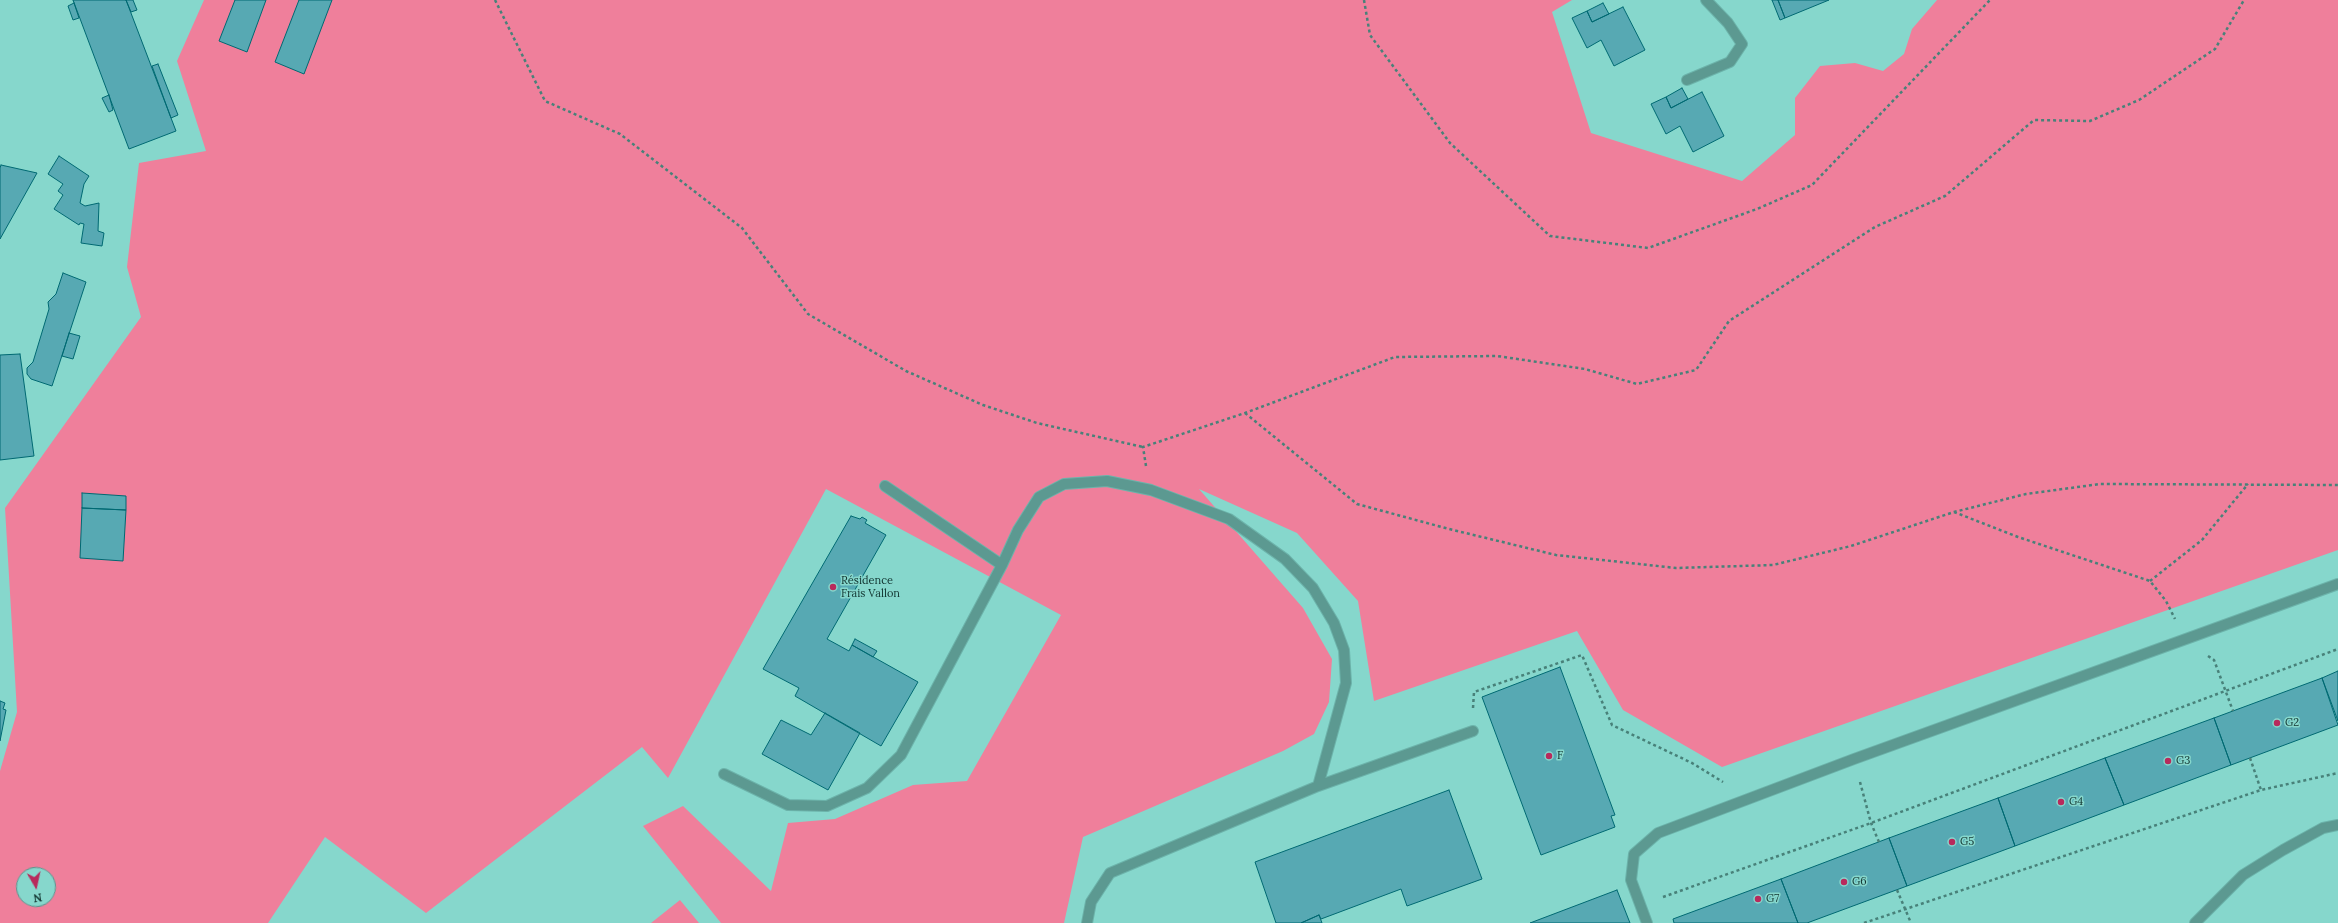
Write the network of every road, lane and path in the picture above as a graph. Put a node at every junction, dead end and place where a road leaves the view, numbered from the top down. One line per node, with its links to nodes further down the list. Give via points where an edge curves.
1 (495, 0): 8 (path, via 544,101 620,134 736,224 808,314 906,371 983,405 1038,423)
2 (1364, 0): 4 (path, via 1370,35 1450,144 1550,236 1648,248 1757,209 1812,185)
3 (1706, 0): 6 (street, via 1728,23 1742,44 1730,62)
4 (1990, 0)
5 (2244, 0): 7 (path, via 2215,48 2139,100 2090,121 2034,120 1946,196 1875,227 1728,322 1696,370 1637,384 1585,369 1497,356 1395,357)
6 (1687, 80)
7 (1245, 413): 8 (path); 13 (path, via 1357,504 1556,555 1676,568 1773,565 1851,546)
8 (1143, 447): 12 (path)
9 (2248, 484): 10 (path); 13 (path, via 2100,484 2026,494); 15 (path, via 2202,540)
10 (2338, 485)
11 (885, 486): 14 (street)
12 (1151, 490): 14 (street, via 1107,481 1064,484 1039,497 1018,530); 27 (street, via 1229,519 1285,559 1313,588 1334,623 1344,650 1346,683)
13 (1954, 512): 15 (path, via 2018,537)
14 (1002, 565): 26 (street, via 901,755 867,788 827,806 788,805)
15 (2150, 582): 17 (path)
16 (2338, 584): 24 (street)
17 (2166, 601)
18 (2338, 649): 20 (path)
19 (2214, 660): 20 (path)
20 (2226, 692): 21 (path); 30 (path)
21 (2232, 711)
22 (1473, 731): 27 (street); 29 (path, via 1474,692 1582,655 1612,725 1692,763)
23 (2250, 758): 28 (path)
24 (1854, 759): 29 (street); 30 (path)
25 (2338, 773): 28 (path)
26 (724, 774)
27 (1318, 786): 36 (street, via 1110,873 1091,902)
28 (2261, 790): 35 (path)
29 (1751, 799): 34 (street, via 1658,833 1634,854 1631,880)
30 (1871, 823): 32 (path); 34 (path)
31 (2338, 825): 40 (street, via 2323,828 2243,875)
32 (1879, 842)
33 (1897, 890): 35 (path)
34 (1641, 905): 37 (street)
35 (1905, 908): 38 (path); 39 (path)
36 (1087, 923)
37 (1647, 923)
38 (1864, 923)
39 (1911, 923)
40 (2195, 923)

